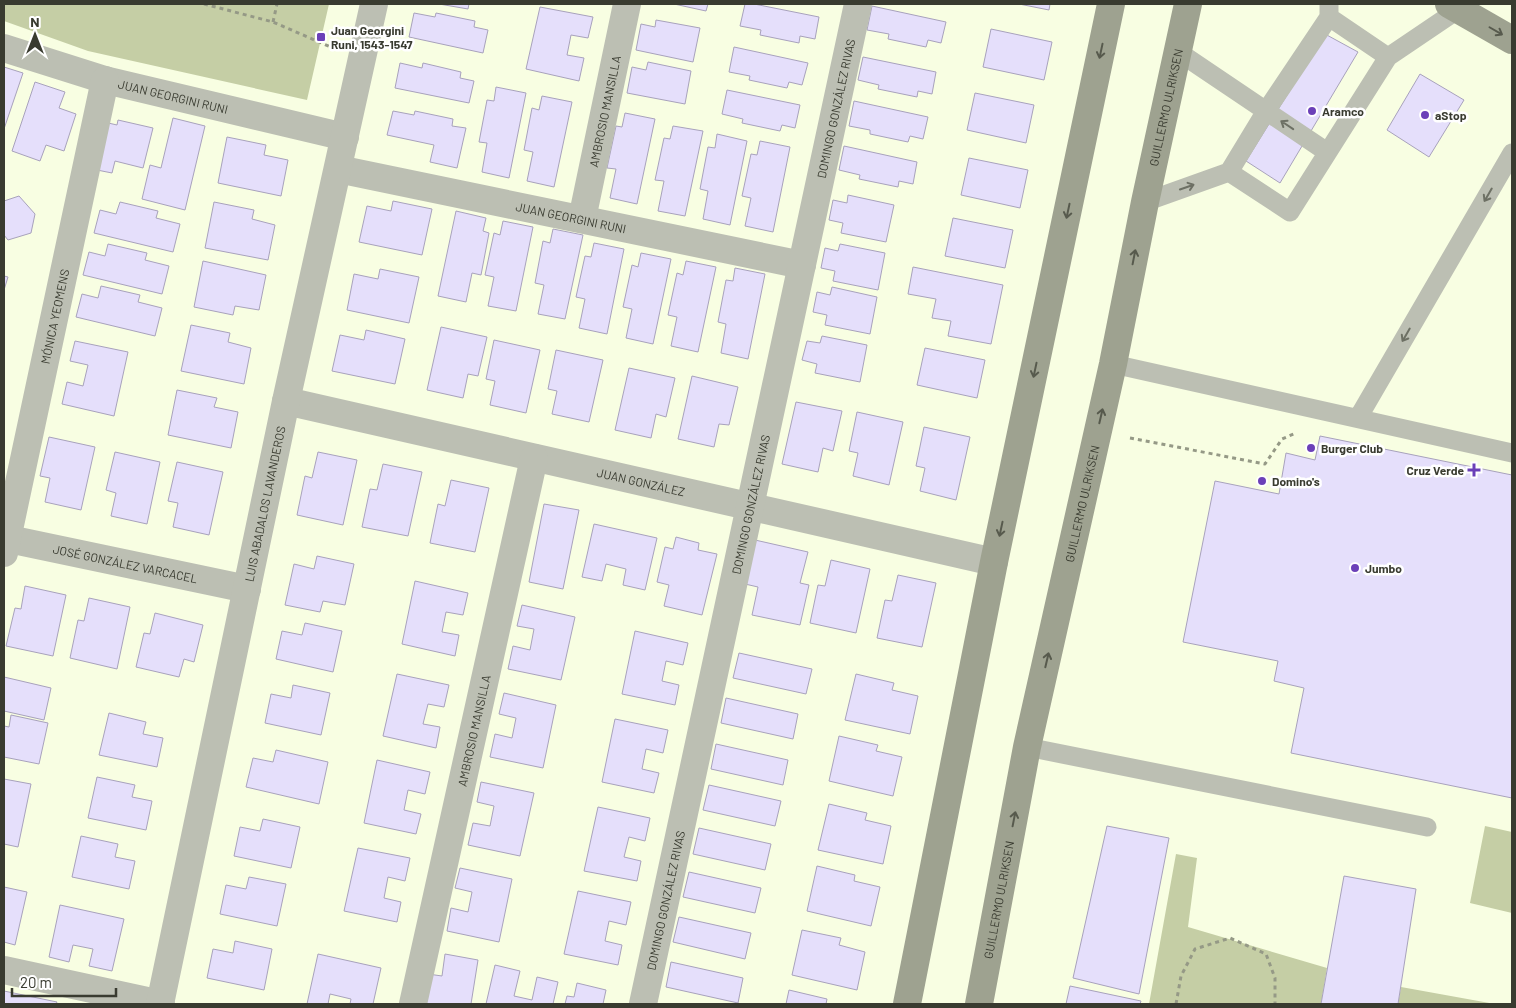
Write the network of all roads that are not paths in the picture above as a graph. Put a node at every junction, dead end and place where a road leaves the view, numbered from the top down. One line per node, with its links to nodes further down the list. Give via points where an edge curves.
1 (374, 4): 14 (street, LUIS ABADALOS LAVANDEROS)
2 (627, 4): 20 (street, AMBROSIO MANSILLA)
3 (858, 4): 21 (street, DOMINGO GONZÁLEZ RIVAS)
4 (1112, 6): 29 (main road, one-way to 29)
5 (1454, 7): 8 (main road, one-way to 8); 11 (lane)
6 (1329, 10): 11 (lane); 13 (lane)
7 (1184, 11): 10 (main road, GUILLERMO ULRIKSEN)
8 (1512, 40)
9 (4, 48): 12 (street, JUAN GEORGINI RUNI)
10 (1177, 51): 13 (lane); 19 (main road, GUILLERMO ULRIKSEN)
11 (1388, 57): 15 (lane)
12 (105, 80): 14 (street, JUAN GEORGINI RUNI); 28 (street, MÓNICA YEOMENS)
13 (1266, 111): 15 (lane, one-way to 13); 18 (lane)
14 (345, 136): 17 (street, LUIS ABADALOS LAVANDEROS)
15 (1327, 152): 18 (lane, via 1290,212)
16 (1512, 153): 24 (lane, one-way to 24)
17 (338, 169): 20 (street, JUAN GEORGINI RUNI); 23 (street, LUIS ABADALOS LAVANDEROS)
18 (1229, 172): 19 (lane, one-way to 18)
19 (1145, 202): 22 (main road, GUILLERMO ULRIKSEN, one-way to 19)
20 (582, 219): 21 (street, JUAN GEORGINI RUNI)
21 (802, 265): 27 (street, DOMINGO GONZÁLEZ RIVAS)
22 (1113, 364): 24 (lane); 31 (main road, GUILLERMO ULRIKSEN, one-way to 22)
23 (286, 401): 26 (street, JUAN GONZÁLEZ); 30 (street, LUIS ABADALOS LAVANDEROS)
24 (1358, 418): 25 (lane)
25 (1512, 453)
26 (534, 458): 27 (street, JUAN GONZÁLEZ); 35 (street, AMBROSIO MANSILLA)
27 (750, 506): 29 (street, JUAN GONZÁLEZ); 36 (street, DOMINGO GONZÁLEZ RIVAS)
28 (5, 543): 30 (street, JOSÉ GONZÁLEZ VARCACEL)
29 (994, 562): 37 (main road)
30 (247, 589): 34 (street, LUIS ABADALOS LAVANDEROS)
31 (1028, 747): 32 (lane); 38 (main road, GUILLERMO ULRIKSEN, one-way to 31)
32 (1427, 827)
33 (4, 970): 34 (street)
34 (160, 1004)
35 (414, 1004)
36 (643, 1004)
37 (907, 1004)
38 (979, 1004)

